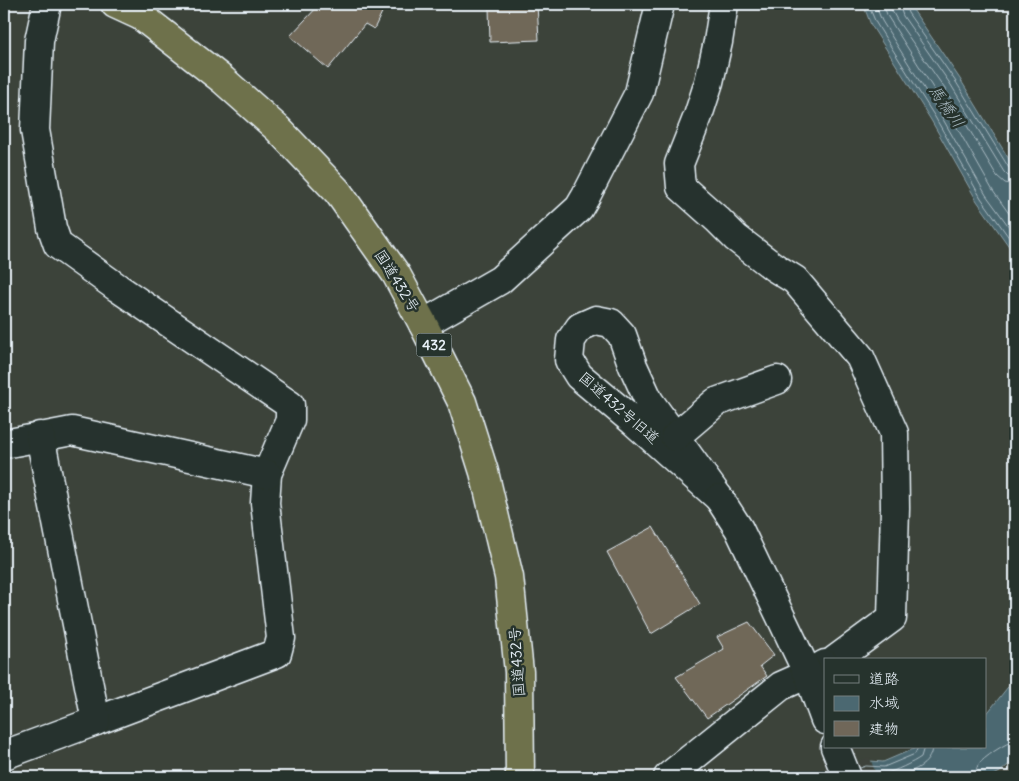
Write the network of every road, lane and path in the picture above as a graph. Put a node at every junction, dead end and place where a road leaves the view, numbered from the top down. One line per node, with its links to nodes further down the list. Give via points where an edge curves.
1 (46, 4): 11 (street, via 39,41 35,130 52,228 58,245 290,405 290,420)
2 (115, 4): 5 (highway, 国道432号 / 432)
3 (660, 4): 6 (street, via 640,93 578,208 500,280)
4 (724, 4): 13 (street, via 709,82 679,164 681,187 736,238 795,280 860,357 894,433 892,618)
5 (143, 10): 6 (highway, 国道432号 / 432, via 278,129 338,192 396,274)
6 (423, 324): 18 (highway, 国道432号 / 432, via 462,402 484,472 509,577 520,672)
7 (777, 380): 9 (street, via 716,402)
8 (40, 436): 10 (street); 11 (street, via 72,431); 16 (street)
9 (675, 437): 12 (street, 国道432号旧道); 12 (street, 国道432号旧道, via 649,401 622,335 611,323 596,320 580,327 571,340 569,360 579,376)
10 (4, 444)
11 (267, 474): 16 (street, via 265,503 281,638 277,653)
12 (719, 498): 14 (street, 国道432号旧道)
13 (839, 658)
14 (817, 669): 15 (street, 国道432号旧道); 19 (street, via 781,686)
15 (824, 714)
16 (96, 721): 17 (street)
17 (4, 755)
18 (520, 777)
19 (668, 777)

